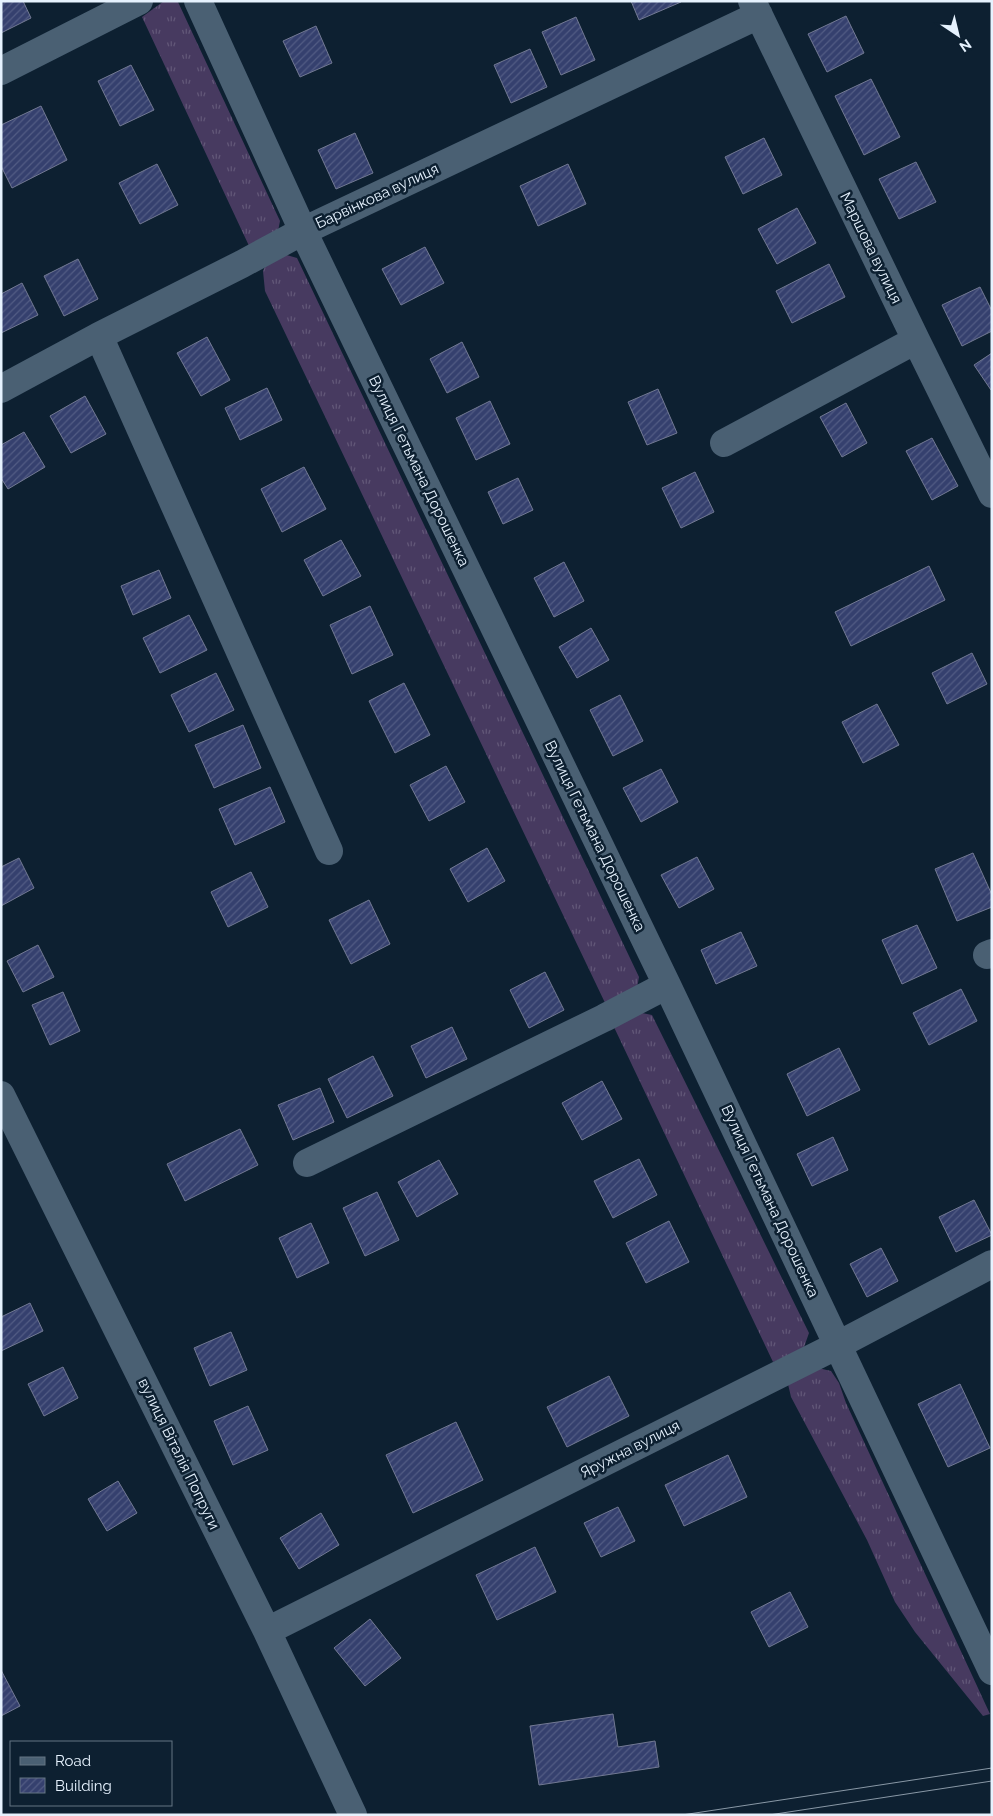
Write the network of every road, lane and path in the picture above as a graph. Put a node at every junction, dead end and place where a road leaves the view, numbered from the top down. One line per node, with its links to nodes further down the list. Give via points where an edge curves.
1 (139, 1): 4 (street)
2 (198, 1): 5 (street, Вулиця Гетьмана Дорошенка)
3 (756, 8): 5 (street, Барвінкова вулиця); 7 (street, Маршова вулиця)
4 (1, 71)
5 (303, 231): 6 (street, Барвінкова вулиця); 12 (street, Вулиця Гетьмана Дорошенка)
6 (100, 336): 8 (street, Барвінкова вулиця); 11 (street)
7 (916, 340): 9 (street); 10 (street, Маршова вулиця)
8 (1, 389)
9 (724, 443)
10 (992, 494)
11 (329, 851)
12 (667, 985): 14 (street); 16 (street, Вулиця Гетьмана Дорошенка)
13 (1, 1096): 17 (street, вулиця Віталія Попруги)
14 (307, 1162)
15 (992, 1264): 16 (street, Яружна вулиця)
16 (838, 1345): 17 (street, Яружна вулиця); 18 (street, Вулиця Гетьмана Дорошенка)
17 (267, 1631): 19 (street, вулиця Віталія Попруги)
18 (992, 1671)
19 (353, 1815)

